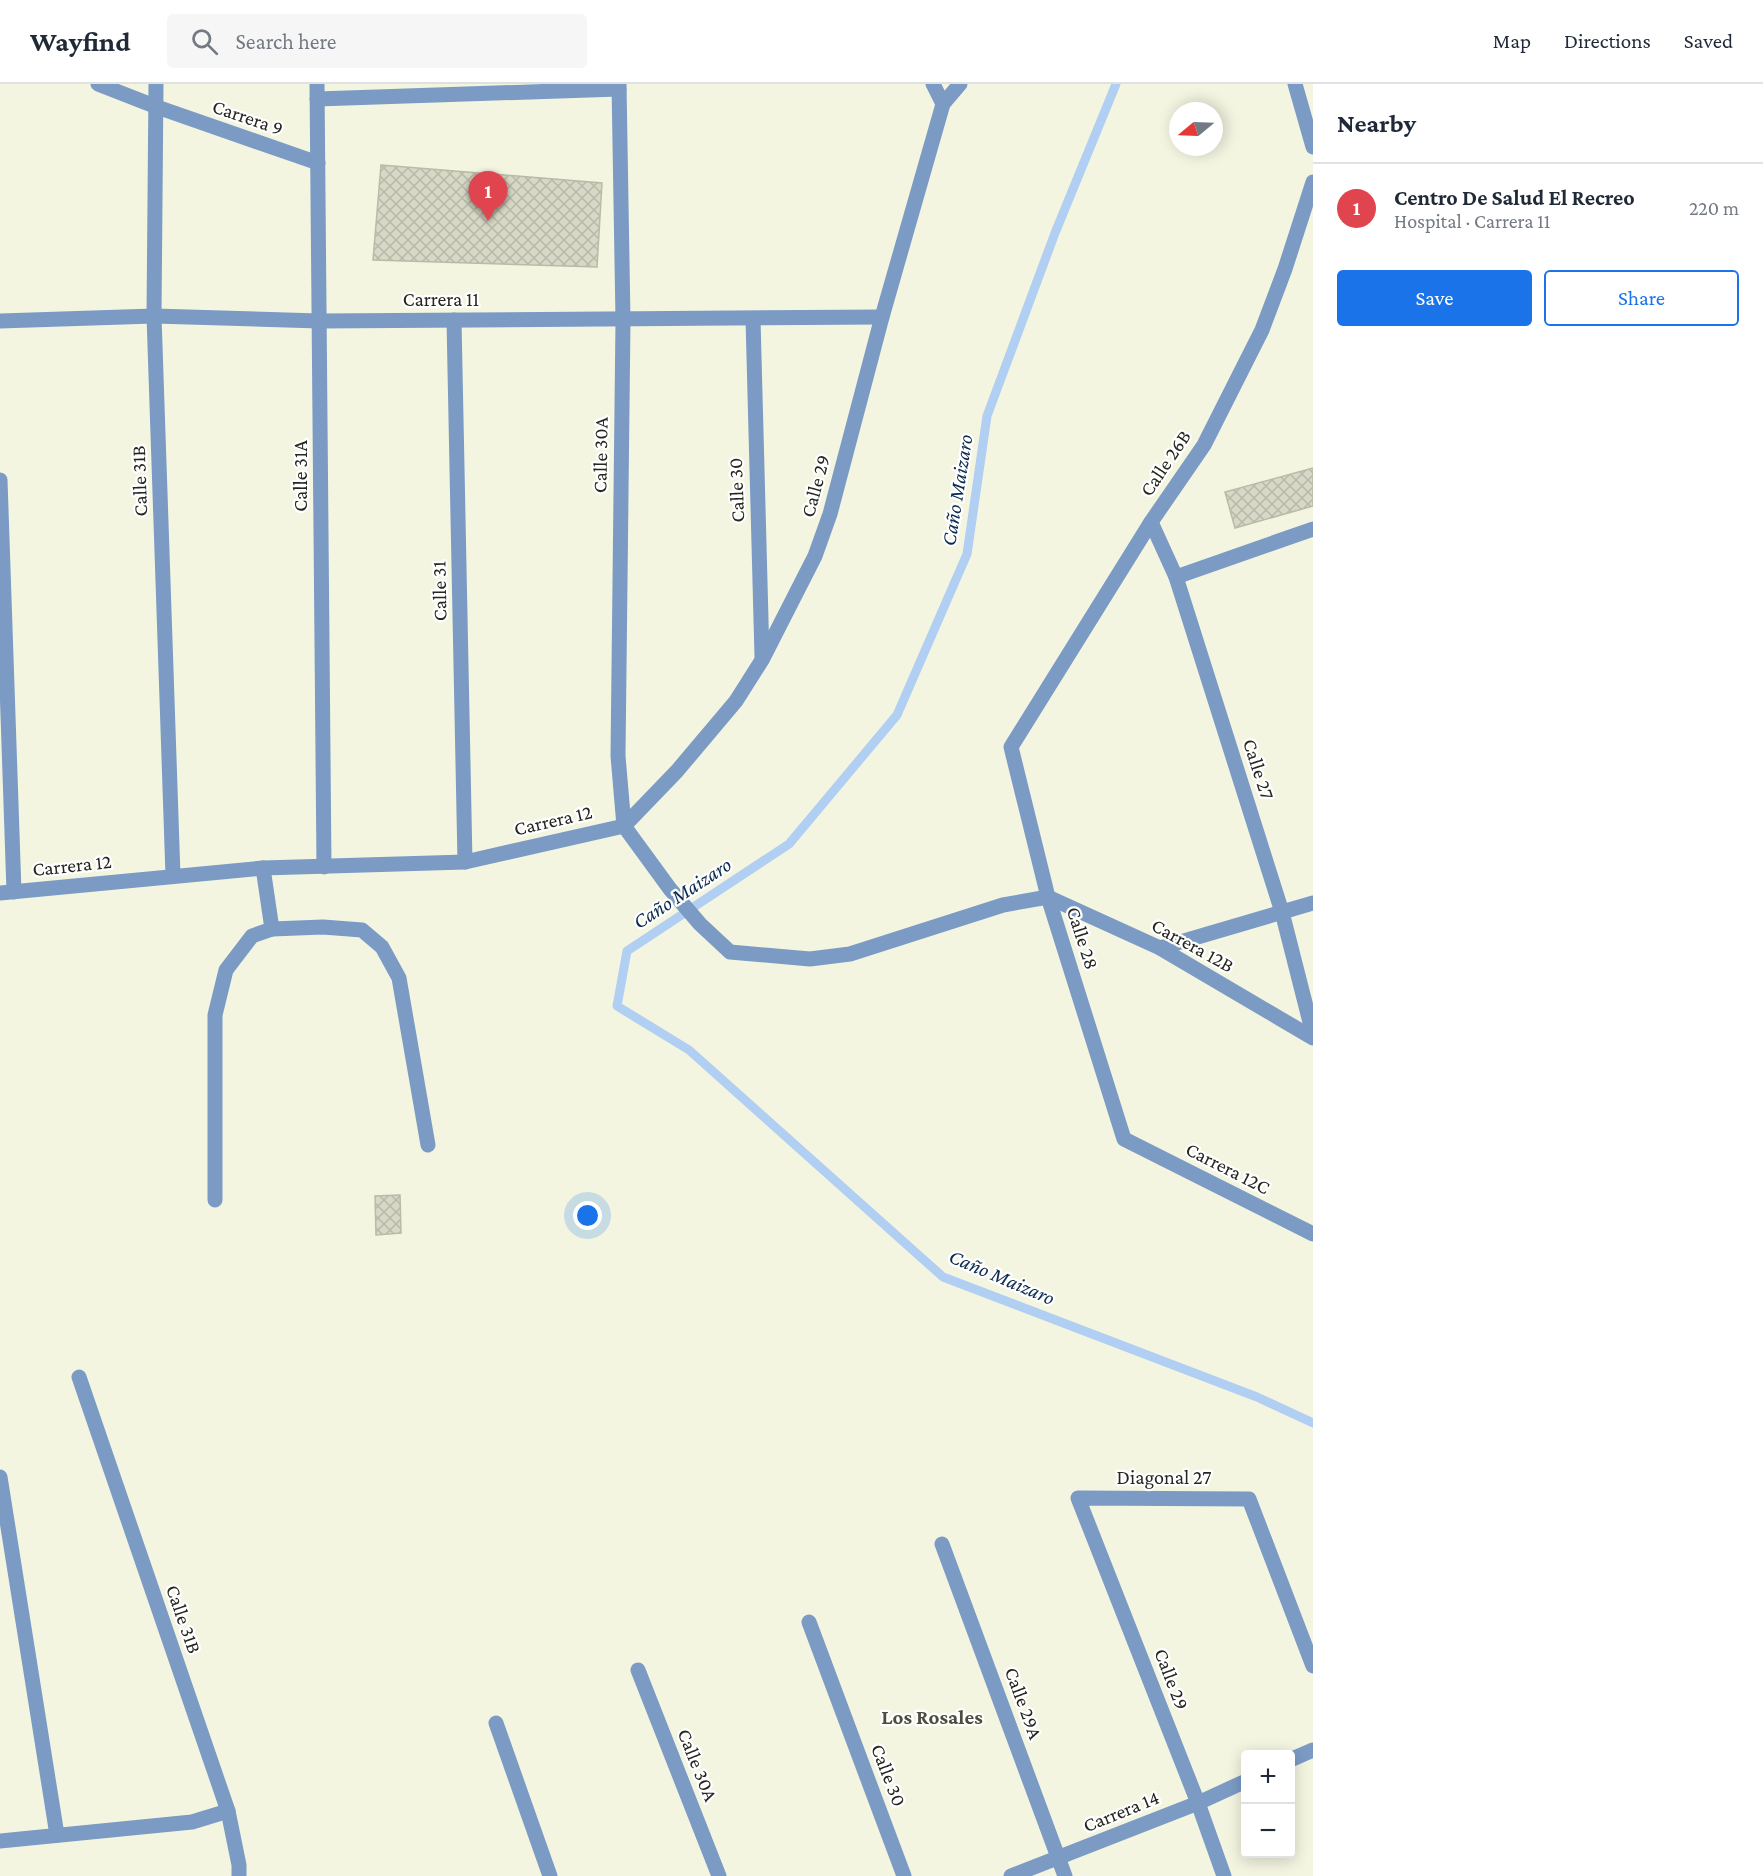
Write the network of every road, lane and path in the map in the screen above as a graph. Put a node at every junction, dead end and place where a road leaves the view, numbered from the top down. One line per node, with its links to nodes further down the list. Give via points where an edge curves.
1 (98, 84): 9 (street, Carrera 9)
2 (156, 84): 9 (street, Calle 31B)
3 (933, 84): 8 (street)
4 (960, 84): 8 (street)
5 (1295, 84): 10 (street)
6 (619, 86): 7 (street); 17 (street, Calle 30A)
7 (317, 91): 11 (street, Calle 31A)
8 (943, 105): 14 (street, Calle 29)
9 (157, 107): 11 (street, Carrera 9); 13 (street, Calle 31B)
10 (1313, 147)
11 (318, 163): 19 (street, Calle 31A)
12 (1313, 182): 21 (street, Calle 26B, via 1285,269 1234,389 1204,446)
13 (154, 316): 18 (street, Carrera 11); 19 (street, Carrera 11); 30 (street, Calle 31B)
14 (882, 317): 15 (street, Carrera 11); 24 (street, Calle 29, via 830,514 815,556)
15 (753, 319): 17 (street, Carrera 11); 24 (street, Calle 30)
16 (454, 320): 17 (street, Carrera 11); 19 (street, Carrera 11); 27 (street, Calle 31)
17 (623, 320): 26 (street, Calle 30A, via 618,756)
18 (0, 321)
19 (319, 321): 28 (street, Calle 31A)
20 (0, 480): 31 (street)
21 (1151, 522): 23 (street, Calle 27); 25 (street, Calle 26B)
22 (1313, 529): 23 (street)
23 (1176, 577): 34 (street, Calle 27)
24 (762, 660): 26 (street, Calle 29, via 708,736)
25 (1011, 747): 32 (street, Calle 28)
26 (624, 826): 27 (street, Carrera 12); 32 (street, via 645,858 700,924 730,952 830,958 1004,905)
27 (465, 862): 28 (street, Carrera 12)
28 (324, 867): 29 (street, Carrera 12)
29 (263, 868): 30 (street, Carrera 12); 35 (street)
30 (173, 876): 31 (street, Carrera 12)
31 (7, 893)
32 (1048, 897): 36 (street, Carrera 12B); 39 (street, Calle 28)
33 (1313, 903): 34 (street)
34 (1282, 912): 36 (street); 37 (street, Calle 27)
35 (272, 929): 40 (street, via 362,930 382,947 399,978); 41 (street, via 252,936 226,970 215,1015)
36 (1160, 948): 38 (street, Carrera 12B)
37 (1313, 1034)
38 (1313, 1038)
39 (1124, 1139): 42 (street, Carrera 12C)
40 (428, 1144)
41 (215, 1200)
42 (1313, 1234)
43 (79, 1377): 55 (street, Calle 31B)
44 (0, 1477): 56 (street)
45 (1078, 1498): 48 (street, Diagonal 27, via 1249,1499); 54 (street, Calle 29)
46 (942, 1544): 58 (street, Calle 29A)
47 (809, 1622): 62 (street, Calle 30)
48 (1313, 1666)
49 (638, 1670): 61 (street, Calle 30A)
50 (496, 1723): 60 (street)
51 (1313, 1750): 52 (street)
52 (1295, 1758)
53 (1241, 1783): 54 (street, Carrera 14)
54 (1198, 1803): 58 (street, Carrera 14); 65 (street, Calle 29)
55 (228, 1811): 56 (street, via 192,1822); 59 (street, Calle 31B)
56 (57, 1835): 57 (street)
57 (0, 1841)
58 (1059, 1858): 63 (street, Carrera 14); 64 (street, Calle 29A)
59 (238, 1876)
60 (550, 1876)
61 (719, 1876)
62 (904, 1876)
63 (1011, 1876)
64 (1065, 1876)
65 (1224, 1876)

